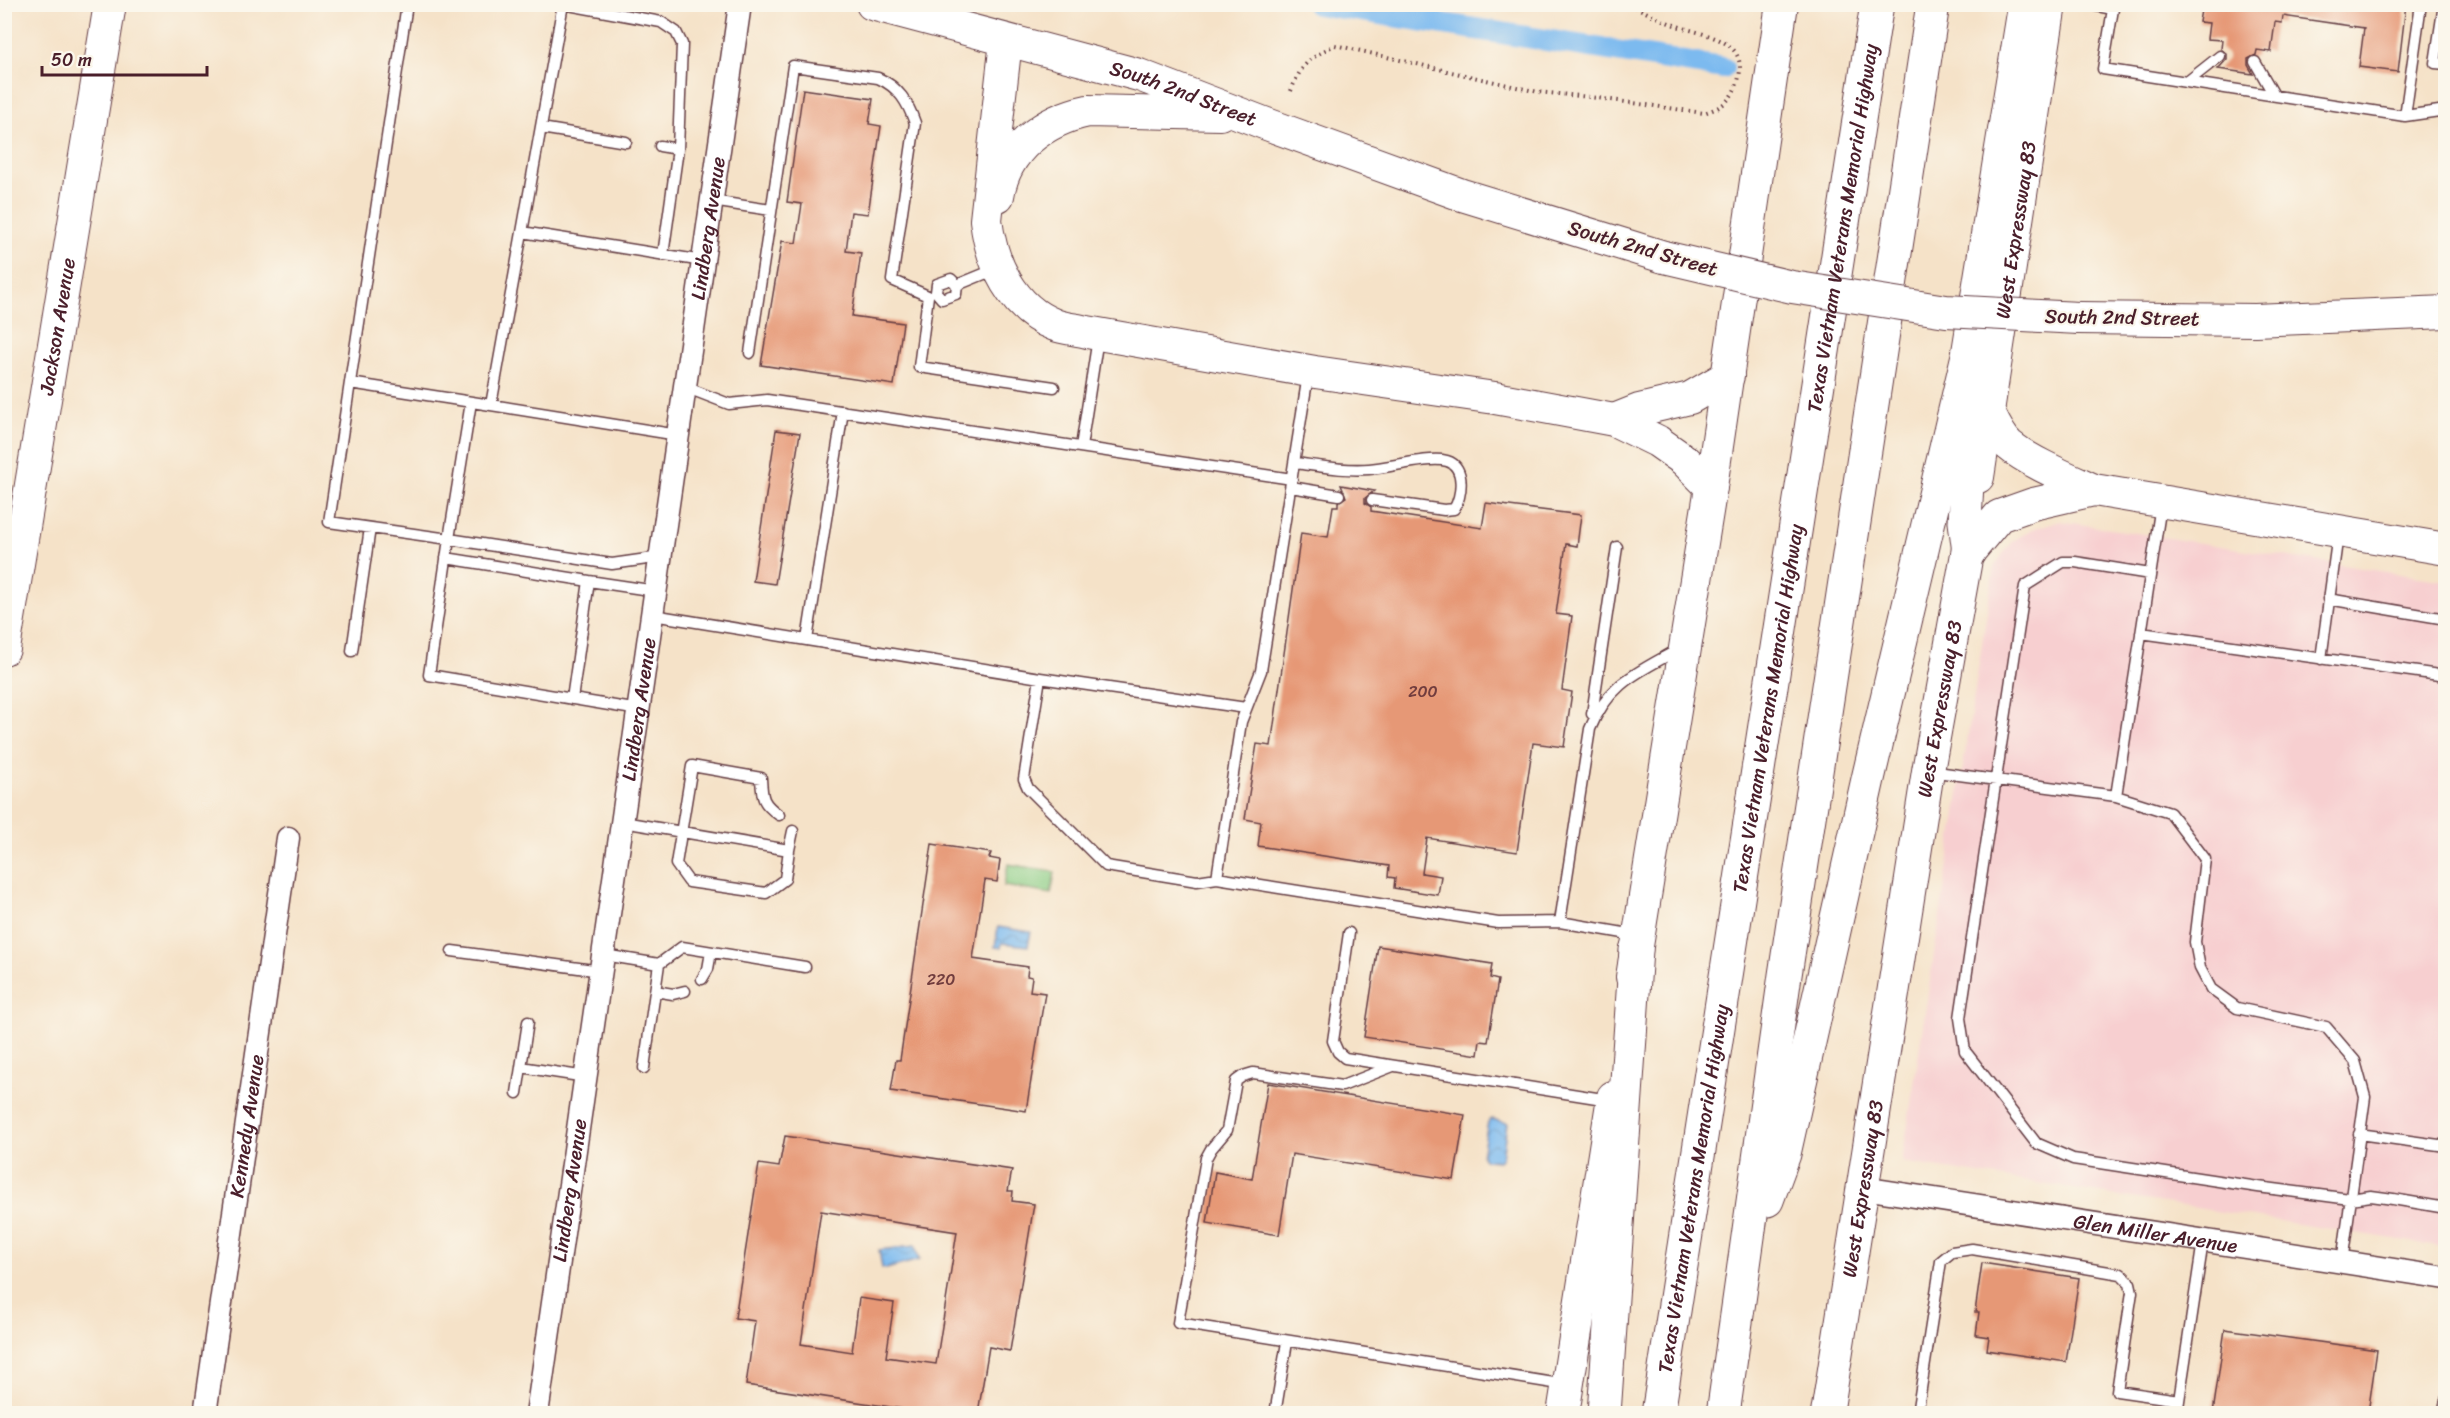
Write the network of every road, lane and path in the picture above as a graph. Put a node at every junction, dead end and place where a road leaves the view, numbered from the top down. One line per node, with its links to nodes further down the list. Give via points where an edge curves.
1 (110, 4): 78 (main road, Jackson Avenue)
2 (407, 4): 44 (lane)
3 (740, 4): 32 (street, Lindberg Avenue)
4 (872, 4): 18 (main road, South 2nd Street)
5 (1444, 4): 6 (path)
6 (1459, 4)
7 (1630, 4): 23 (path, via 1728,44 1739,59 1739,77 1734,93 1722,107 1704,113 1538,92 1335,45 1312,57 1296,77)
8 (1782, 4): 43 (main road)
9 (1877, 4): 133 (highway, Texas Vietnam Veterans Memorial Highway)
10 (1933, 4): 121 (highway)
11 (2025, 4): 49 (highway, via 1972,332)
12 (2050, 4): 49 (main road, West Expressway 83)
13 (2087, 4): 17 (lane)
14 (2421, 4): 27 (lane)
15 (2444, 4): 21 (lane, via 2435,63)
16 (563, 5): 28 (lane); 31 (lane, via 661,22 676,32 682,44)
17 (2114, 7): 22 (lane, via 2103,69)
18 (1006, 41): 26 (main road, South 2nd Street, via 1139,75); 37 (main road, via 986,210 988,239)
19 (2220, 56): 22 (lane)
20 (2255, 62): 24 (lane)
21 (2445, 64)
22 (2187, 82): 24 (lane)
23 (1291, 91)
24 (2274, 95): 27 (lane)
25 (2445, 110): 27 (lane)
26 (1242, 115): 39 (main road, South 2nd Street, bridge, via 1462,195 1664,257 1792,287 1946,311 2079,318 2255,320); 40 (main road, via 1088,111 1053,122 1023,144 1012,159 998,192 996,225 1005,257 1030,291)
27 (2405, 116)
28 (541, 128): 29 (lane); 34 (lane)
29 (626, 142)
30 (660, 146): 31 (lane)
31 (678, 149): 35 (lane)
32 (712, 201): 33 (lane); 36 (street, Lindberg Avenue)
33 (771, 210): 38 (lane, via 793,66 890,83 909,107 915,123 892,280); 41 (lane)
34 (522, 232): 35 (lane); 48 (lane)
35 (663, 255): 36 (lane)
36 (703, 261): 45 (street, Lindberg Avenue)
37 (999, 268): 38 (lane, via 957,285 956,294 942,299); 40 (main road, via 1018,298 1035,314 1055,325)
38 (932, 294): 46 (lane, via 919,368)
39 (2445, 312)
40 (1085, 331): 42 (main road); 53 (lane)
41 (750, 353)
42 (1308, 371): 51 (main road); 54 (lane)
43 (1728, 376): 51 (main road, via 1690,398); 56 (main road)
44 (350, 383): 47 (lane); 61 (lane, via 329,522)
45 (685, 387): 50 (lane, via 729,404 767,400); 52 (street, Lindberg Avenue)
46 (1054, 387)
47 (471, 402): 48 (lane); 63 (lane)
48 (491, 405): 52 (lane)
49 (1972, 409): 57 (main road, via 2010,446); 66 (highway, via 1965,522); 121 (highway, via 1868,779 1784,1154)
50 (843, 411): 53 (lane); 76 (lane)
51 (1614, 420): 56 (main road, via 1657,441 1684,460)
52 (678, 435): 67 (street, Lindberg Avenue)
53 (1081, 447): 55 (lane)
54 (1295, 463): 55 (lane); 59 (lane, via 1365,470 1434,460 1448,461 1457,468 1460,500 1454,509)
55 (1291, 483): 58 (lane); 84 (lane, via 1261,671)
56 (1711, 487): 77 (main road)
57 (2094, 490): 60 (main road); 66 (main road, via 2000,516)
58 (1340, 495)
59 (1372, 500)
60 (2162, 502): 62 (main road); 69 (lane)
61 (370, 528): 63 (lane); 79 (lane)
62 (2338, 531): 65 (main road); 72 (lane)
63 (449, 539): 67 (lane, via 612,564); 68 (lane)
64 (1617, 547): 86 (lane)
65 (2445, 549)
66 (1969, 552): 87 (main road, West Expressway 83)
67 (661, 557): 71 (street, Lindberg Avenue)
68 (446, 558): 70 (lane); 83 (lane, via 429,675)
69 (2150, 574): 75 (lane); 88 (lane, via 2063,562 2025,586)
70 (589, 581): 71 (lane); 83 (lane)
71 (656, 591): 73 (street, Lindberg Avenue)
72 (2328, 599): 74 (lane); 80 (lane)
73 (652, 615): 76 (lane); 85 (street, Lindberg Avenue)
74 (2445, 619)
75 (2141, 633): 80 (lane); 89 (lane)
76 (807, 640): 82 (lane)
77 (1686, 645): 86 (lane, via 1611,692); 99 (main road)
78 (4, 649)
79 (352, 651)
80 (2321, 659): 81 (lane)
81 (2445, 676)
82 (1040, 678): 84 (lane); 96 (lane, via 1024,768 1029,788 1106,866 1197,881)
83 (572, 699): 85 (lane)
84 (1246, 708): 96 (lane)
85 (639, 710): 91 (street, Lindberg Avenue)
86 (1590, 729): 97 (lane)
87 (1928, 771): 88 (lane); 117 (main road, West Expressway 83)
88 (1995, 780): 89 (lane); 118 (lane, via 1960,1018 1965,1051 2036,1143 2073,1159)
89 (2116, 796): 115 (lane, via 2170,813 2205,859 2195,942 2200,968 2211,989 2237,1008 2326,1027 2355,1061 2365,1097)
90 (779, 815): 93 (lane, via 762,797 761,777 692,766)
91 (623, 822): 93 (lane); 102 (street, Lindberg Avenue)
92 (793, 831): 95 (lane)
93 (681, 832): 95 (lane); 95 (lane, via 675,864 689,882 766,893 785,879)
94 (288, 838): 129 (street, Kennedy Avenue)
95 (789, 850)
96 (1217, 878): 97 (lane, via 1498,923)
97 (1560, 922): 99 (lane)
98 (1349, 933): 109 (lane, via 1333,1041 1345,1058)
99 (1637, 943): 114 (main road); 132 (highway)
100 (452, 951): 102 (lane)
101 (711, 952): 103 (lane, via 682,947); 104 (lane); 105 (lane)
102 (602, 963): 103 (lane); 112 (street, Lindberg Avenue)
103 (659, 964): 106 (lane)
104 (805, 967)
105 (702, 979)
106 (655, 991): 107 (lane); 111 (lane)
107 (685, 991)
108 (528, 1022): 110 (lane)
109 (1393, 1066): 114 (lane); 124 (lane, via 1342,1086 1253,1073 1243,1076 1236,1082 1227,1130 1206,1158 1178,1323)
110 (521, 1067): 112 (lane); 113 (lane)
111 (644, 1068)
112 (586, 1077): 130 (street, Lindberg Avenue)
113 (517, 1093)
114 (1612, 1100): 125 (main road)
115 (2359, 1134): 116 (lane); 118 (lane)
116 (2445, 1146)
117 (1863, 1188): 120 (street, Glen Miller Avenue); 128 (main road, West Expressway 83)
118 (2349, 1199): 119 (lane, via 2371,1196); 122 (lane)
119 (2445, 1208)
120 (2204, 1240): 122 (street, Glen Miller Avenue); 126 (lane)
121 (1745, 1261): 134 (highway)
122 (2342, 1262): 123 (street, Glen Miller Avenue)
123 (2445, 1278)
124 (1287, 1342): 125 (lane); 131 (lane)
125 (1565, 1399)
126 (2179, 1400): 135 (lane, via 2117,1391 2132,1292 2121,1274 1972,1250 1952,1252 1941,1261); 136 (lane)
127 (2445, 1400): 137 (lane)
128 (1836, 1412)
129 (205, 1413)
130 (537, 1413)
131 (1275, 1413)
132 (1604, 1413)
133 (1658, 1413)
134 (1723, 1413)
135 (1917, 1413)
136 (2177, 1413)
137 (2444, 1413)

